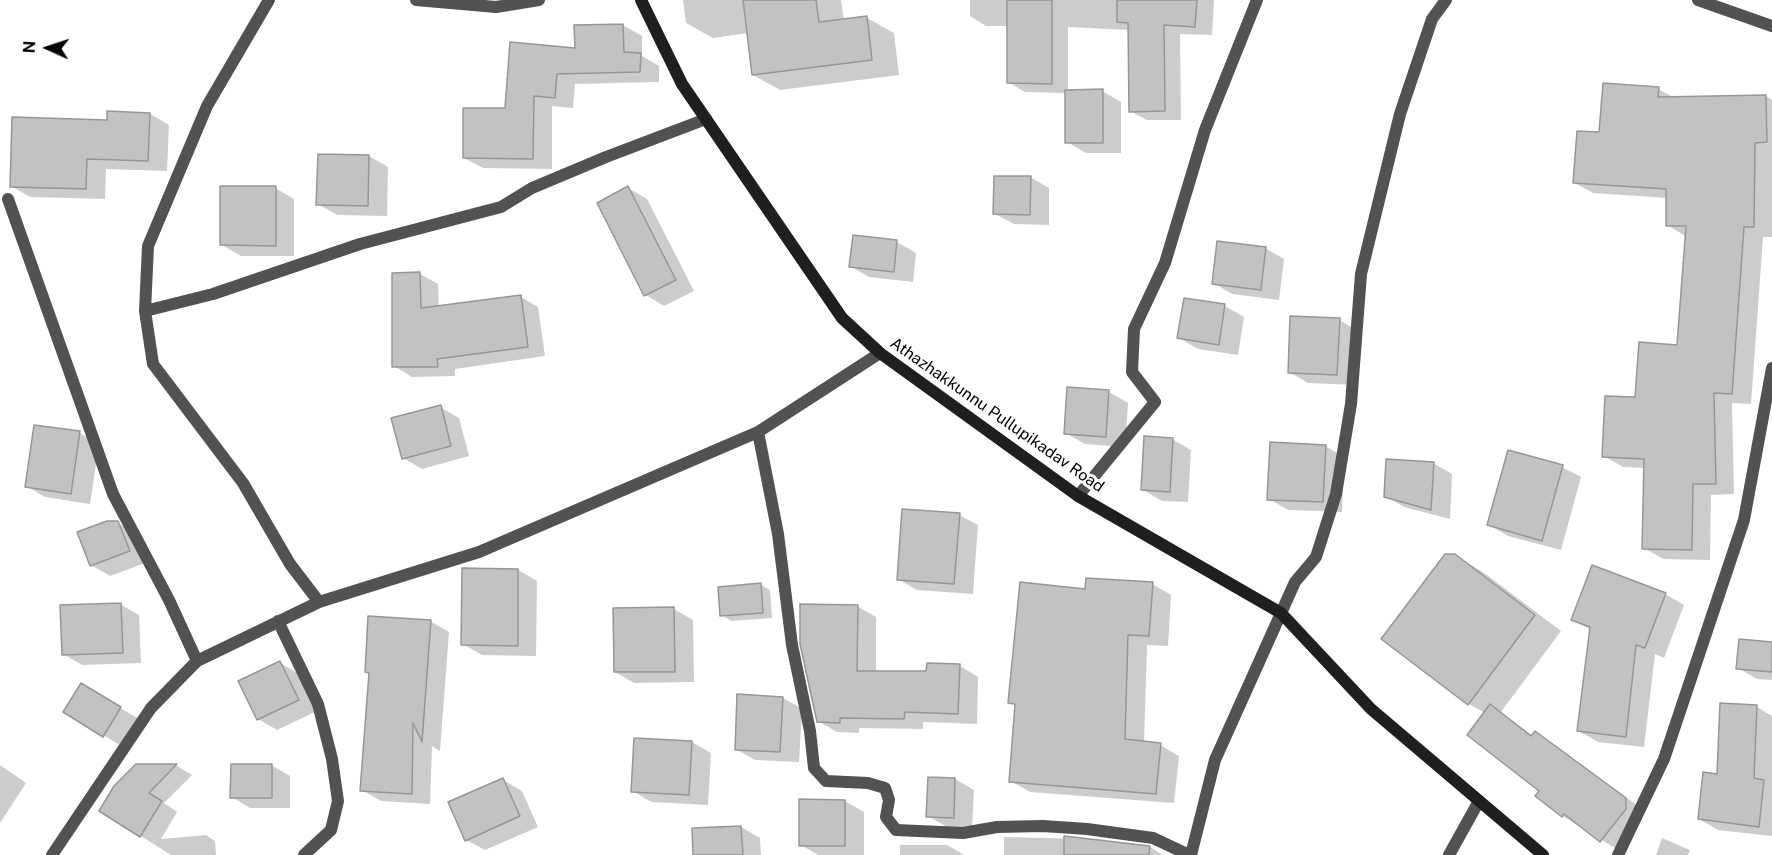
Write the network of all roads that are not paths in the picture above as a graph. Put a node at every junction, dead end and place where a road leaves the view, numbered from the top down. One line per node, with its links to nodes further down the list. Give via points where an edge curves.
1 (269, 0): 11 (street, via 207,106 148,246)
2 (416, 0): 3 (street, via 496,7)
3 (539, 0)
4 (641, 0): 9 (main road, Athazhakkunnu Pullupikadav Road, via 682,84)
5 (1257, 0): 15 (street, via 1205,130 1165,263 1134,329 1132,372 1155,402)
6 (1446, 0): 17 (street, via 1432,19 1400,114 1361,274 1351,404 1336,494 1316,556 1295,582)
7 (1698, 0): 8 (street)
8 (1772, 26)
9 (706, 119): 11 (street, via 553,179 501,207 360,244 213,294); 12 (main road, Athazhakkunnu Pullupikadav Road, via 842,318)
10 (8, 199): 19 (street, via 113,494 170,600)
11 (145, 311): 16 (street, via 153,364 243,483 290,564)
12 (880, 353): 14 (street); 15 (main road, Athazhakkunnu Pullupikadav Road)
13 (1772, 368): 26 (street, via 1744,520 1664,759)
14 (758, 432): 16 (street, via 479,552); 23 (street, via 814,768 826,781 885,788 889,800 885,818 896,830 963,833 997,827 1087,829 1153,838)
15 (1078, 496): 17 (main road, Athazhakkunnu Pullupikadav Road)
16 (319, 602): 18 (street)
17 (1281, 613): 20 (main road, Athazhakkunnu Pullupikadav Road, via 1371,709); 23 (street, via 1215,760)
18 (278, 621): 19 (street); 22 (street, via 318,704 338,801 331,830)
19 (197, 661): 21 (street, via 151,708)
20 (1479, 801): 24 (street); 25 (main road, Athazhakkunnu Pullupikadav Road)
21 (52, 855)
22 (304, 855)
23 (1190, 855)
24 (1449, 855)
25 (1543, 855)
26 (1618, 855)

